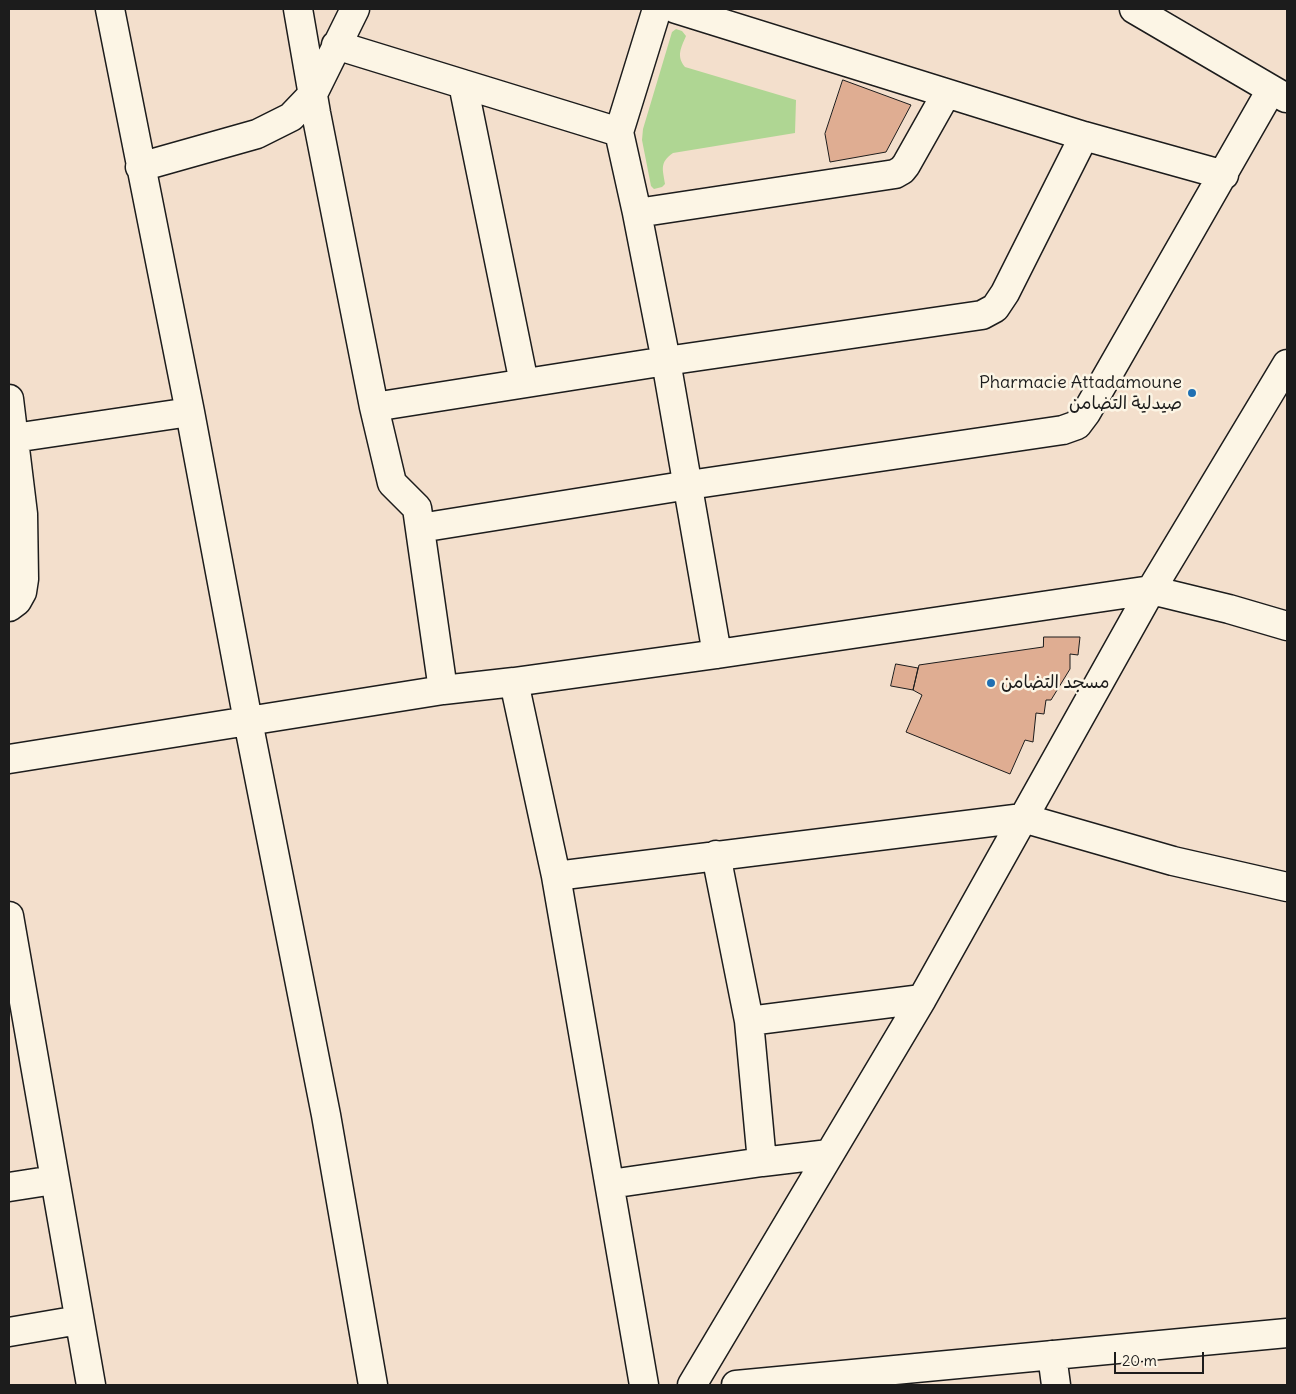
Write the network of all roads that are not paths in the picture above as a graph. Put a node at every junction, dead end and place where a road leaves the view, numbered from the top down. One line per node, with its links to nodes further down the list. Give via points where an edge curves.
1 (110, 9): 14 (street)
2 (298, 9): 9 (street)
3 (355, 9): 7 (street)
4 (657, 9): 12 (street)
5 (676, 9): 10 (street)
6 (1134, 9): 11 (street)
7 (336, 45): 8 (street); 9 (street)
8 (463, 84): 12 (street); 19 (street)
9 (313, 94): 14 (street, via 291,117 257,134); 21 (street)
10 (946, 94): 13 (street); 16 (street, via 906,165 895,174)
11 (1279, 94): 15 (street)
12 (619, 132): 16 (street)
13 (1084, 136): 15 (street); 17 (street, via 1005,293 995,308 982,315)
14 (140, 167): 22 (street)
15 (1224, 175): 24 (street, via 1077,425 1063,430)
16 (637, 214): 17 (street)
17 (666, 361): 19 (street); 24 (street)
18 (1287, 364): 27 (street)
19 (524, 383): 21 (street)
20 (9, 398): 23 (street)
21 (374, 407): 26 (street, via 392,482 416,508)
22 (190, 412): 23 (street); 33 (street)
23 (14, 438): 25 (street)
24 (689, 485): 26 (street); 30 (street)
25 (16, 515): 28 (street, via 24,579 22,592)
26 (420, 528): 32 (street)
27 (1151, 590): 29 (street, via 1229,608); 30 (street); 35 (street)
28 (9, 607)
29 (1287, 626)
30 (717, 654): 31 (street)
31 (514, 682): 32 (street); 37 (street)
32 (443, 690): 33 (street)
33 (248, 721): 34 (street); 53 (street, via 326,1115)
34 (9, 759)
35 (1023, 818): 36 (street); 38 (street, via 1173,860); 40 (street)
36 (716, 855): 37 (street); 41 (street)
37 (556, 876): 46 (street)
38 (1287, 887)
39 (9, 916): 42 (street)
40 (922, 999): 41 (street); 43 (street)
41 (748, 1020): 44 (street)
42 (21, 1057): 45 (street)
43 (829, 1154): 44 (street); 55 (street)
44 (762, 1162): 46 (street)
45 (54, 1180): 47 (street); 48 (street)
46 (610, 1184): 54 (street)
47 (9, 1188)
48 (79, 1320): 49 (street); 52 (street)
49 (9, 1332)
50 (1287, 1333): 51 (street)
51 (1052, 1355): 56 (street); 57 (street)
52 (91, 1385)
53 (373, 1385)
54 (644, 1385)
55 (692, 1385)
56 (736, 1385)
57 (1056, 1385)

